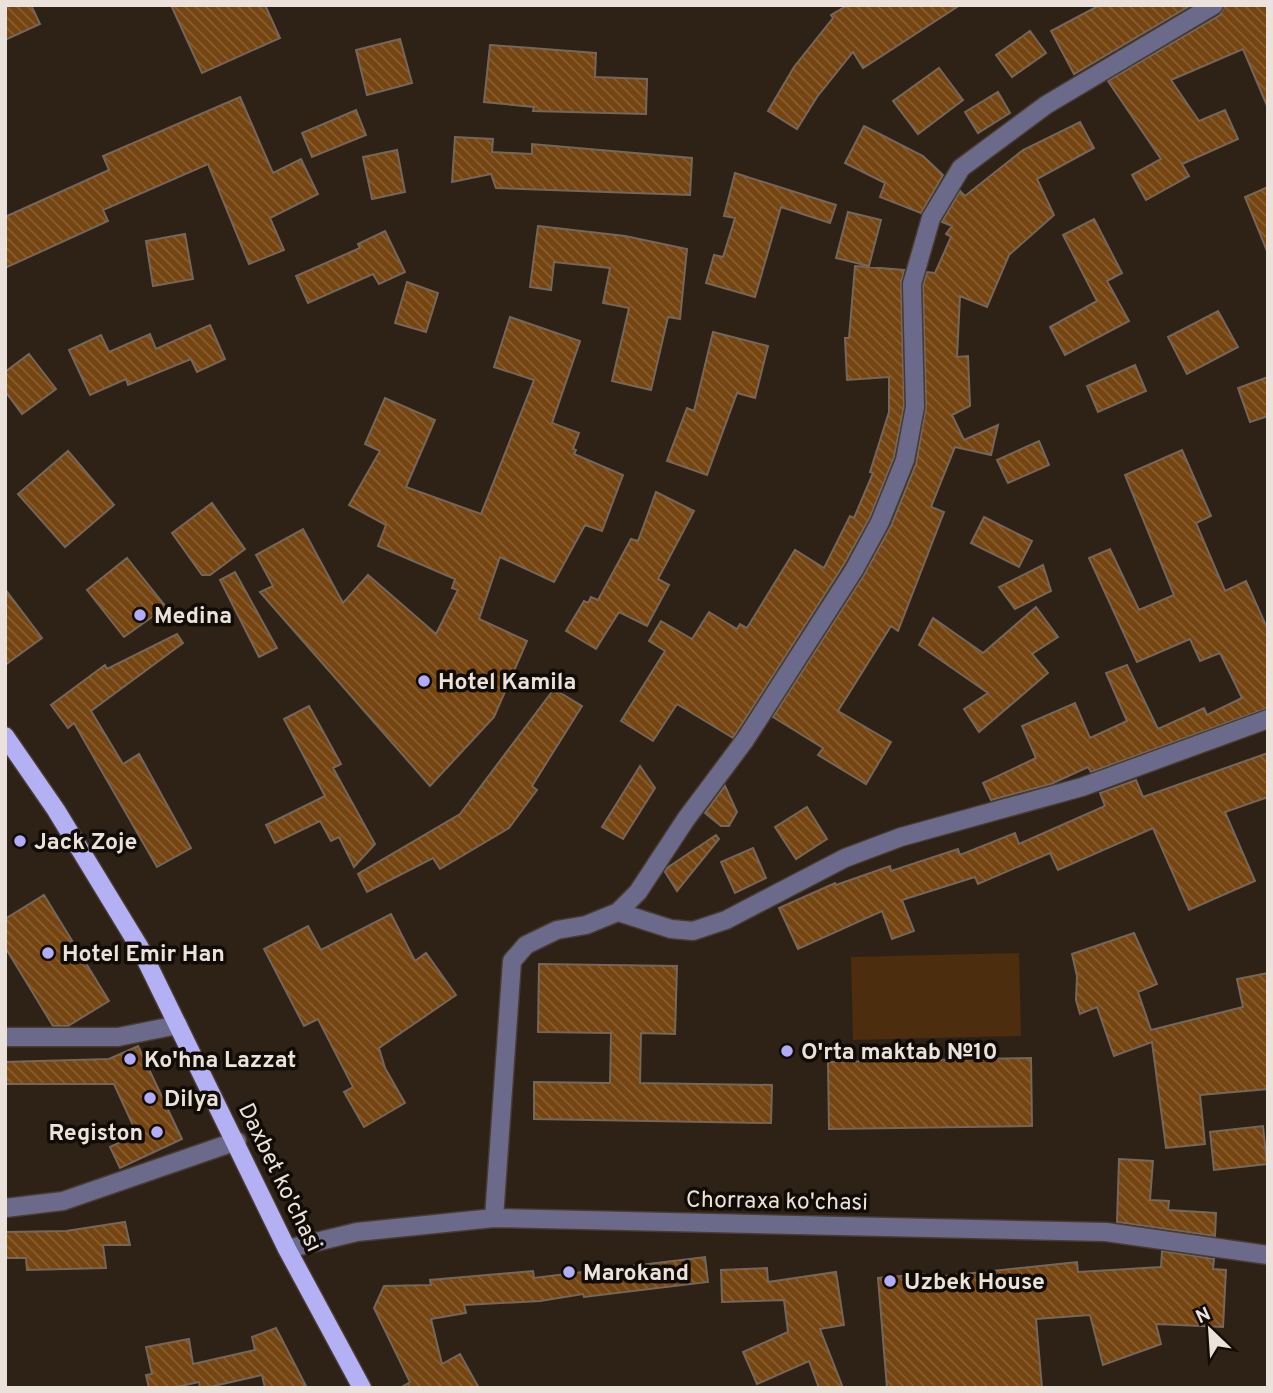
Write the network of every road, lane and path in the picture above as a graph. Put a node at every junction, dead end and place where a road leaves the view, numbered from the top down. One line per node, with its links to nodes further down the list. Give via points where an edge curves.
1 (1214, 5): 4 (street, via 1046,105 961,168 931,218 912,284 912,431 880,522 745,740 638,892)
2 (1268, 719): 4 (street, via 1082,787 901,836 845,858 726,920 693,931)
3 (8, 746): 5 (main road, Daxbet ko'chasi, via 56,810 140,948)
4 (618, 912): 9 (street, via 547,935 526,945 512,961)
5 (178, 1025): 6 (street, via 118,1037); 7 (main road, Daxbet ko'chasi)
6 (5, 1037)
7 (237, 1142): 8 (street, via 63,1202); 10 (main road, Daxbet ko'chasi)
8 (5, 1208)
9 (494, 1218): 10 (street, Chorraxa ko'chasi, via 357,1232); 11 (street, Chorraxa ko'chasi, via 1107,1232)
10 (287, 1249): 12 (main road, Daxbet ko'chasi)
11 (1268, 1255)
12 (362, 1388)

